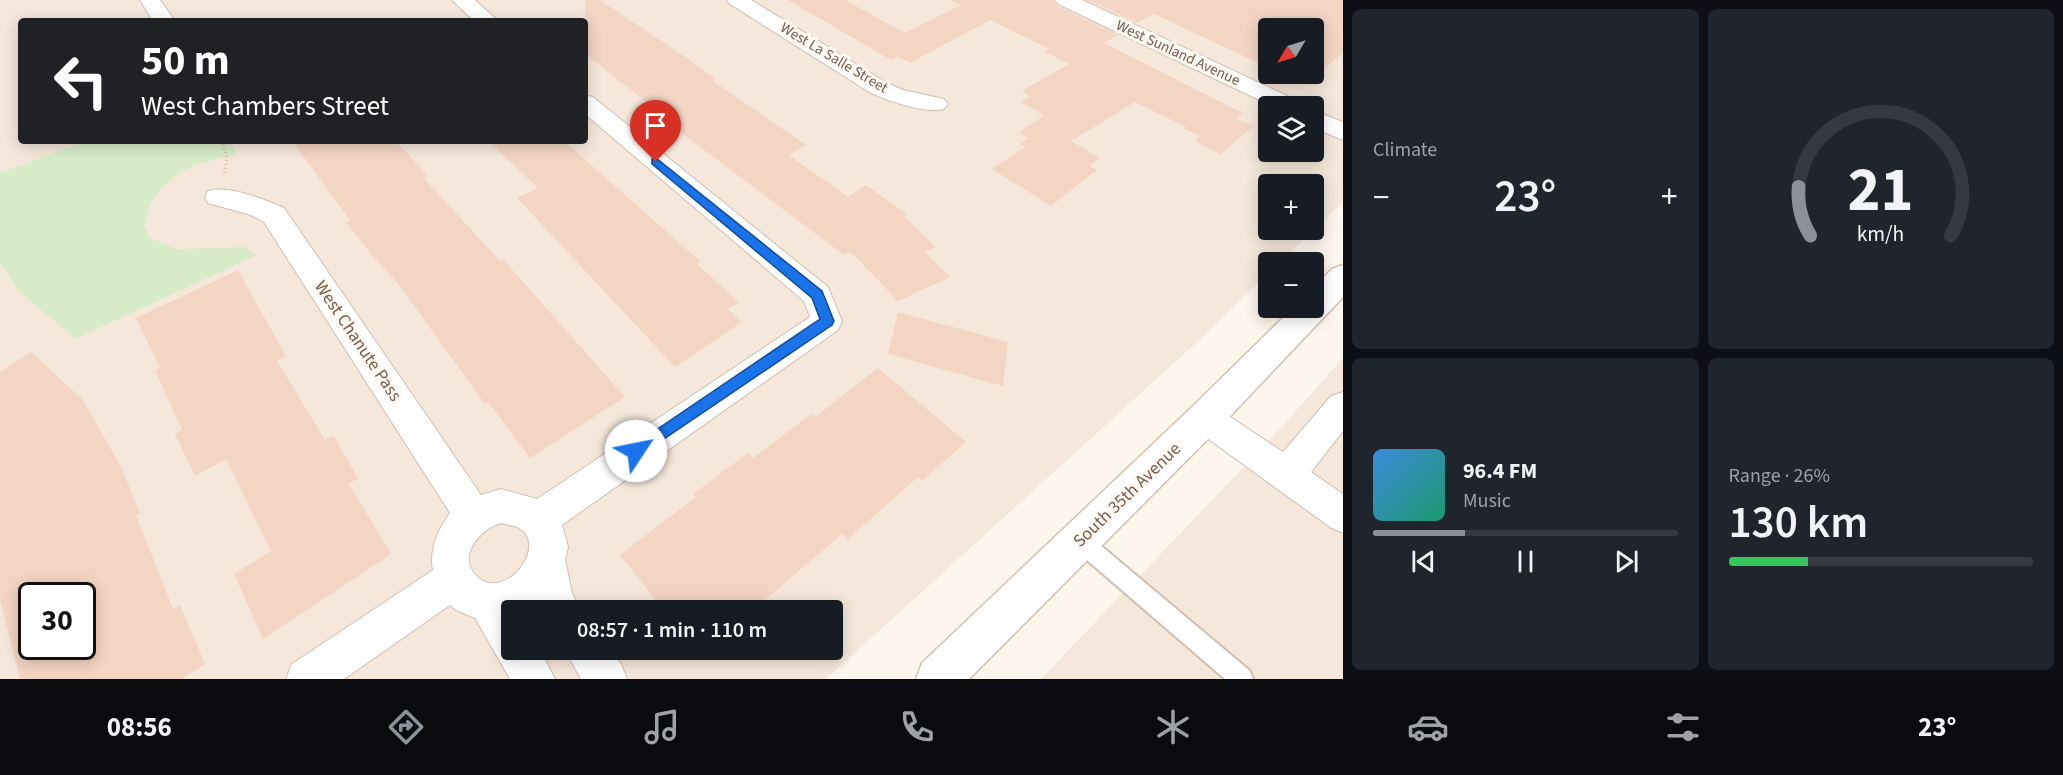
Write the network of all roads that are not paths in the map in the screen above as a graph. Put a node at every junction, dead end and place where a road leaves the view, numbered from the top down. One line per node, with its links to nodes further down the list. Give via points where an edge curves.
1 (150, 0): 5 (street)
2 (462, 0): 6 (street)
3 (737, 0): 9 (street, West La Salle Street, via 879,88)
4 (1065, 0): 7 (street, West Sunland Avenue)
5 (162, 18)
6 (483, 18)
7 (1269, 96)
8 (588, 104): 21 (street, via 817,295 827,321)
9 (936, 104)
10 (1324, 123): 11 (street)
11 (1343, 132)
12 (218, 197): 20 (street, West Chanute Pass, via 274,215)
13 (1343, 277): 14 (main road, South 35th Avenue)
14 (1324, 297)
15 (1303, 318): 17 (main road, South 35th Avenue)
16 (1343, 406): 18 (street)
17 (1205, 418): 18 (street); 22 (main road, South 35th Avenue)
18 (1286, 475): 19 (street)
19 (1343, 515)
20 (474, 517): 21 (street, via 501,506 528,511); 24 (street, via 455,538 450,552)
21 (539, 519): 23 (street, via 547,532)
22 (1080, 541): 33 (main road, South 35th Avenue); 34 (lane)
23 (547, 563): 25 (street); 26 (street, via 530,588 517,597)
24 (453, 579): 26 (street, via 474,598); 30 (street)
25 (554, 600)
26 (488, 602): 27 (street)
27 (501, 623)
28 (522, 660): 31 (street)
29 (593, 660): 32 (street)
30 (307, 679)
31 (534, 679)
32 (606, 679)
33 (938, 679)
34 (1242, 679)

